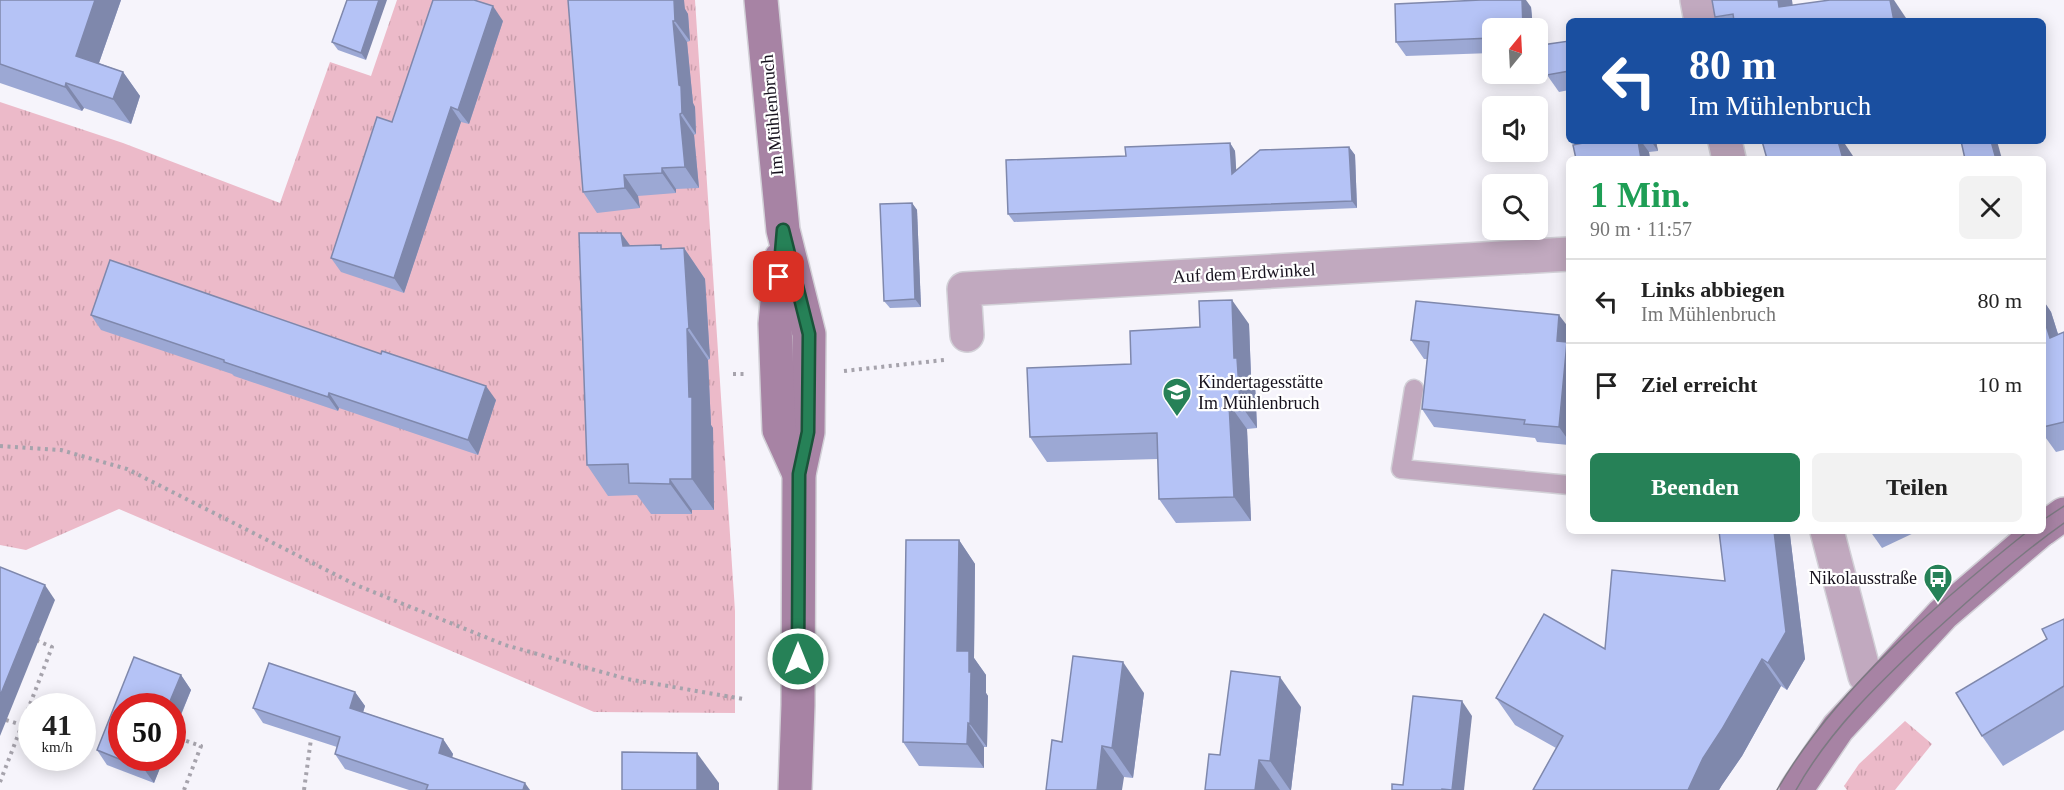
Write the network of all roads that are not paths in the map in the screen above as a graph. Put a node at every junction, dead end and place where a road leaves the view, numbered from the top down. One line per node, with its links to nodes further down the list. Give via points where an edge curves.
1 (761, 0): 14 (main road, Im Mühlenbruch, via 783,230 809,334 794,374 808,432 799,474)
2 (1697, 0): 3 (street)
3 (1700, 18)
4 (1566, 254): 5 (street, Auf dem Erdwinkel, via 964,289)
5 (967, 335)
6 (1414, 389): 7 (lane, via 1401,469)
7 (1566, 485)
8 (2064, 514): 9 (main road)
9 (2046, 527)
10 (1828, 534): 12 (street, via 1866,676)
11 (2036, 534): 12 (main road, via 1943,614)
12 (1875, 687): 13 (main road, via 1838,728)
13 (1805, 786)
14 (795, 790)

